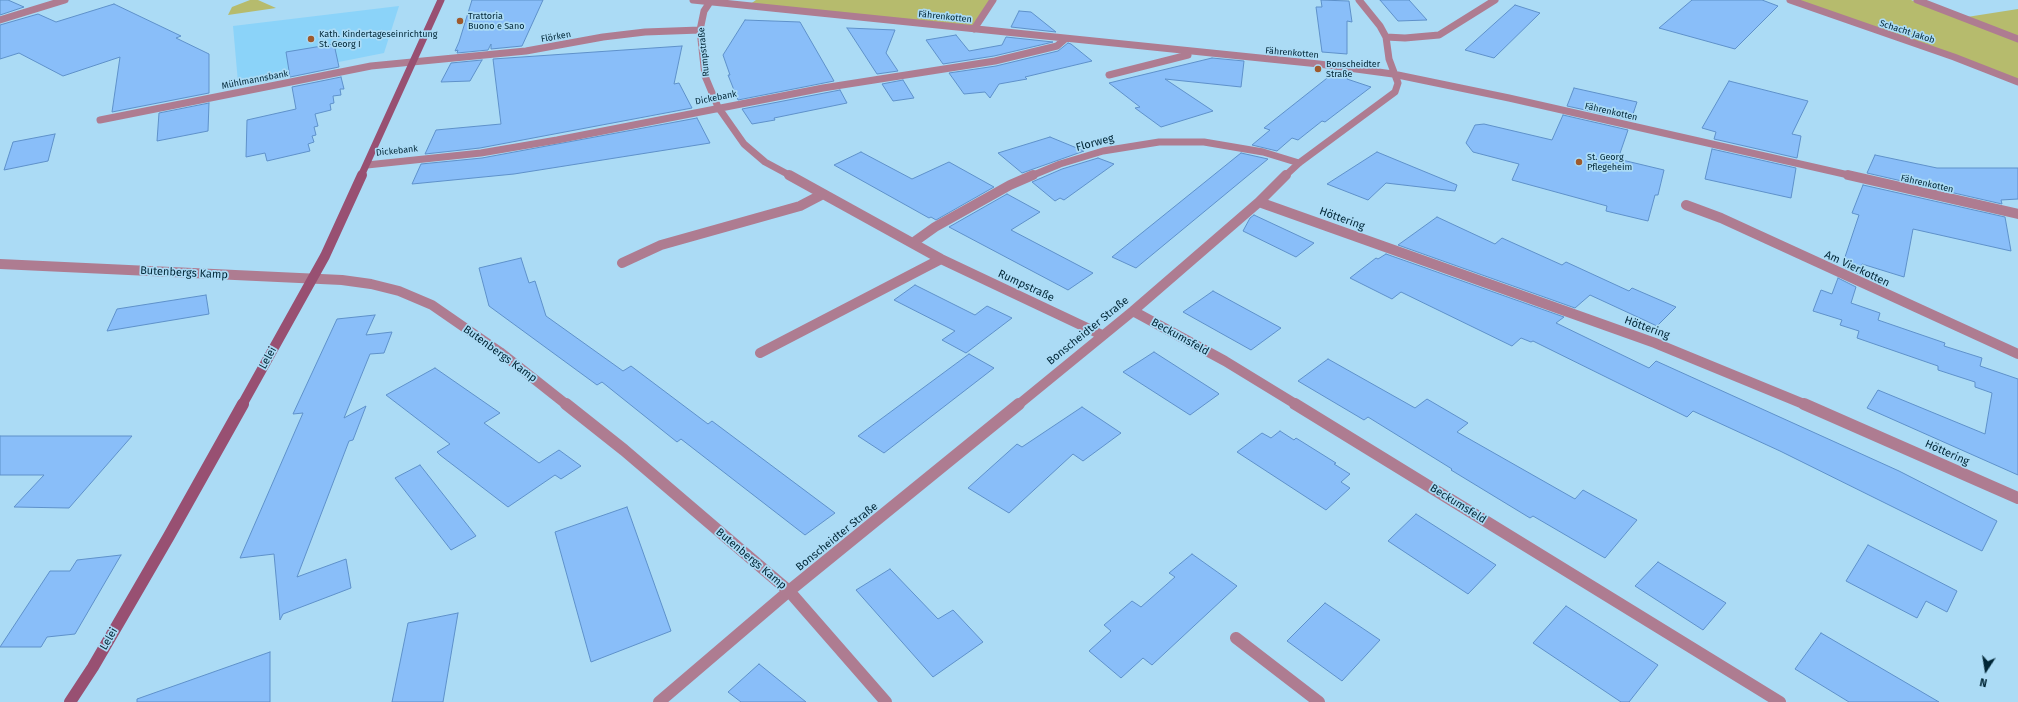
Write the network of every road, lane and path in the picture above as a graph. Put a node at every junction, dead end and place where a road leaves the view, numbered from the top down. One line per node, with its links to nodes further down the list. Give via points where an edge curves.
1 (65, 0): 12 (street)
2 (441, 0): 19 (street, Lelei)
3 (693, 0): 10 (street, Fährenkotten)
4 (756, 0): 11 (street)
5 (993, 0): 13 (street)
6 (1359, 0): 15 (street)
7 (1495, 0): 15 (street, via 1439,35)
8 (1790, 0): 22 (street, Schacht Jakob)
9 (1917, 0): 17 (street)
10 (710, 2): 11 (street, Fährenkotten); 14 (street, Rumpstraße, via 704,11)
11 (749, 5): 13 (street, Fährenkotten)
12 (0, 20)
13 (974, 29): 16 (street, Fährenkotten)
14 (700, 30): 19 (street, Flörken, via 645,32 526,51); 23 (street, Rumpstraße, via 705,76)
15 (1386, 37): 20 (street, Bonscheidter Straße)
16 (1065, 39): 18 (street, Fährenkotten); 23 (street, Dickebank, via 1057,46 995,61)
17 (2018, 39)
18 (1196, 53): 20 (street, Fährenkotten, via 1319,64); 21 (street, Fährenkotten)
19 (414, 63): 24 (street, Mühlmannsbank, via 359,68); 26 (street, Lelei)
20 (1394, 74): 25 (street, Bonscheidter Straße, via 1398,83 1395,92); 30 (street, Fährenkotten)
21 (1108, 75)
22 (2018, 82)
23 (718, 107): 26 (street, Dickebank, via 629,127 527,145); 27 (street, Rumpstraße, via 744,144 765,162)
24 (100, 120)
25 (1299, 163): 28 (street, Bonscheidter Straße); 31 (street, Florweg, via 1263,152 1204,142 1159,142 1110,149 1027,177 963,211)
26 (367, 165): 35 (street, Lelei)
27 (823, 194): 31 (street, Rumpstraße); 33 (street, via 800,206 661,245)
28 (1259, 202): 36 (street, Bonscheidter Straße); 40 (street, Höttering, via 1655,343 1802,403)
29 (1686, 205): 39 (street, Am Vierkotten, via 1721,218)
30 (2018, 214)
31 (914, 242): 32 (street, Rumpstraße)
32 (941, 259): 37 (street, Rumpstraße); 38 (street)
33 (622, 263)
34 (0, 264): 35 (street, Butenbergs Kamp)
35 (312, 279): 41 (street, Butenbergs Kamp, via 371,284 399,291 432,305 500,352 624,450); 43 (street, Lelei, via 169,536)
36 (1133, 311): 37 (street, Bonscheidter Straße); 47 (street, Beckumsfeld, via 1225,361)
37 (1102, 335): 41 (street, Bonscheidter Straße)
38 (760, 353)
39 (2018, 354)
40 (2018, 498)
41 (789, 591): 44 (street, Bonscheidter Straße); 45 (street, Butenbergs Kamp)
42 (1236, 638): 46 (street)
43 (70, 702)
44 (659, 702)
45 (886, 702)
46 (1319, 702)
47 (1780, 702)

